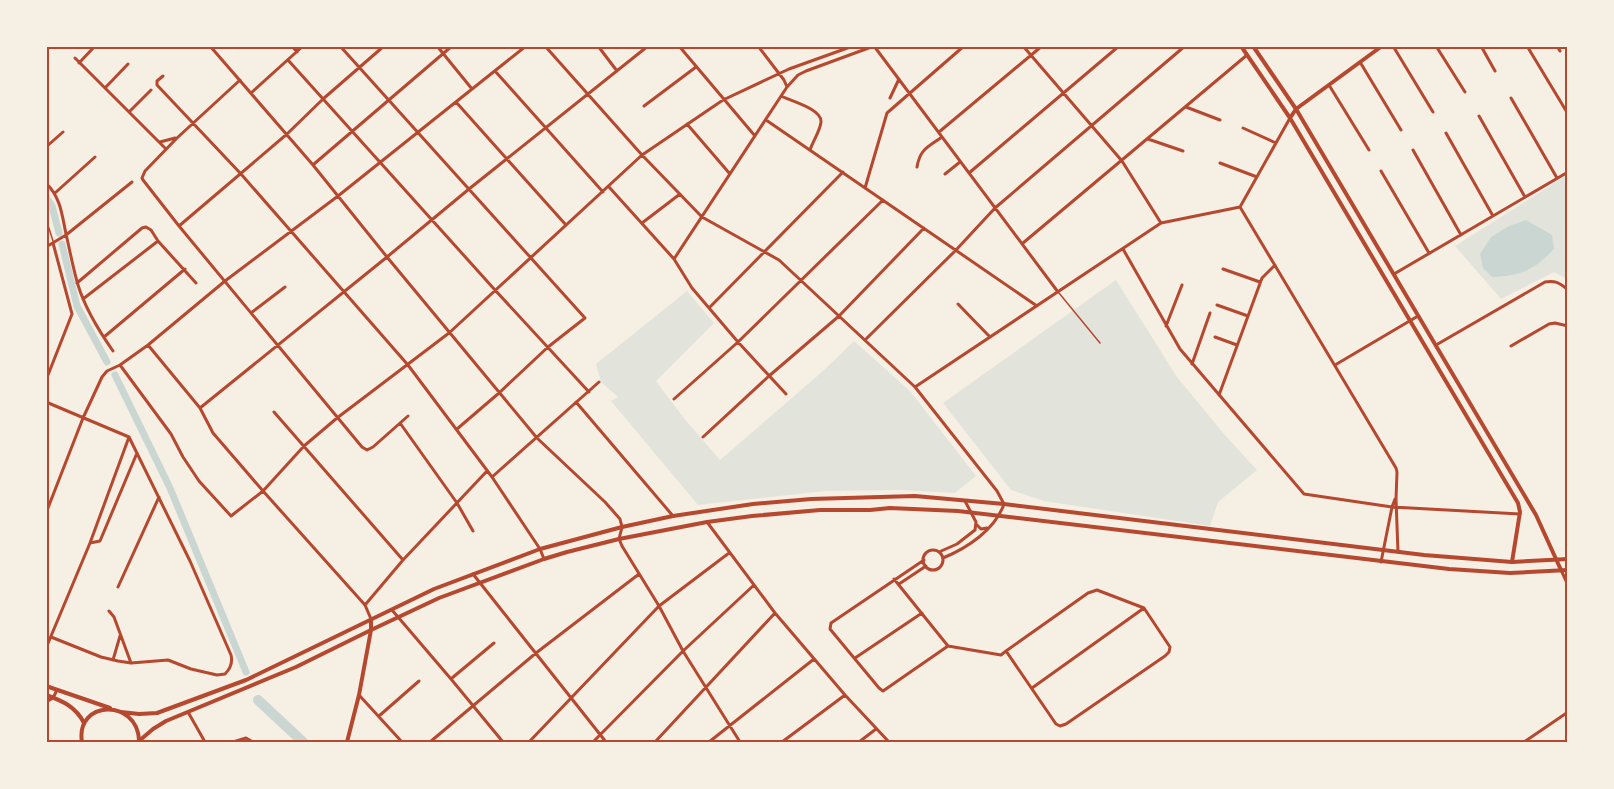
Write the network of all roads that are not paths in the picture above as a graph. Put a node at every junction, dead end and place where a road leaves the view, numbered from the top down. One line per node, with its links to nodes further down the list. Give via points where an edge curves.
1 (210, 46): 32 (street)
2 (219, 46): 32 (street)
3 (292, 46): 34 (street)
4 (303, 46): 34 (street)
5 (340, 46): 44 (street)
6 (384, 46): 44 (street)
7 (437, 46): 35 (street)
8 (452, 46): 35 (street)
9 (526, 46): 45 (street)
10 (545, 46): 61 (street)
11 (598, 46): 46 (street)
12 (648, 46): 46 (street)
13 (679, 46): 43 (street)
14 (758, 46): 48 (street)
15 (853, 46): 48 (street)
16 (881, 46): 31 (street)
17 (964, 46): 59 (street)
18 (1023, 46): 37 (street)
19 (1042, 46): 37 (street)
20 (1119, 46): 60 (street)
21 (1185, 46): 81 (street)
22 (1241, 46): 36 (main road)
23 (1253, 46): 71 (main road)
24 (1382, 46): 41 (main road)
25 (1393, 46): 73 (street)
26 (1436, 46): 57 (street)
27 (1481, 46): 47 (street)
28 (1527, 46): 74 (street)
29 (1557, 46): 33 (street)
30 (92, 47): 40 (street)
31 (875, 48): 50 (street); 53 (street, via 806,71)
32 (214, 51): 51 (street)
33 (1560, 51)
34 (297, 52): 39 (street)
35 (443, 54): 55 (street); 66 (street)
36 (1247, 55): 70 (street); 76 (main road)
37 (1031, 56): 60 (street); 87 (street)
38 (75, 58): 40 (street)
39 (288, 60): 58 (street); 65 (street)
40 (80, 63): 54 (street)
41 (1360, 63): 52 (main road); 84 (street)
42 (128, 64): 54 (street)
43 (696, 67): 67 (street); 69 (street)
44 (359, 68): 65 (street); 66 (street)
45 (495, 71): 55 (street); 82 (street)
46 (617, 71): 61 (street)
47 (1495, 71)
48 (779, 73): 53 (street); 67 (street)
49 (163, 76): 79 (street, via 158,85)
50 (899, 79): 59 (street); 63 (street)
51 (240, 80): 58 (street); 79 (street)
52 (1329, 85): 71 (main road); 100 (street)
53 (787, 87): 62 (street)
54 (105, 88): 72 (street)
55 (472, 89): 68 (street)
56 (151, 90): 72 (street)
57 (1465, 92)
58 (250, 93): 90 (street)
59 (910, 93): 87 (street); 124 (street, via 887,112)
60 (1064, 93): 81 (street); 115 (street)
61 (588, 95): 82 (street); 103 (street)
62 (781, 96): 77 (street); 99 (street, via 820,116)
63 (890, 98)
64 (1511, 98): 120 (street)
65 (323, 99): 85 (street); 90 (street)
66 (388, 100): 85 (street); 88 (street)
67 (723, 100): 80 (street); 91 (street)
68 (456, 102): 88 (street); 105 (street)
69 (644, 106)
70 (1186, 107): 78 (street); 94 (street)
71 (1296, 109): 76 (main road); 160 (main road)
72 (129, 112): 95 (street)
73 (1433, 112)
74 (1568, 114)
75 (1479, 116): 130 (street)
76 (1290, 118): 96 (street); 182 (main road)
77 (766, 120): 91 (street); 99 (street)
78 (1220, 120)
79 (194, 122): 93 (street); 116 (street)
80 (687, 124): 103 (street); 117 (street)
81 (1092, 126): 106 (street); 133 (street)
82 (546, 128): 105 (street); 126 (street)
83 (1243, 128): 96 (street)
84 (1401, 130)
85 (352, 131): 108 (street); 110 (street)
86 (63, 132): 97 (street)
87 (939, 132): 92 (street)
88 (418, 133): 108 (street); 125 (street)
89 (1446, 133): 134 (street)
90 (287, 134): 110 (street); 116 (street)
91 (755, 136): 117 (street)
92 (942, 137): 107 (street); 111 (street, via 920,154)
93 (177, 138): 95 (street); 98 (street)
94 (1148, 139): 102 (street); 106 (street)
95 (160, 142): 98 (street)
96 (1276, 143): 119 (street)
97 (46, 147)
98 (166, 149): 141 (street, via 142,178)
99 (810, 150): 113 (street)
100 (1369, 150)
101 (1413, 150): 145 (street)
102 (1183, 151)
103 (642, 155): 123 (street); 128 (street)
104 (95, 157): 127 (street)
105 (507, 159): 125 (street); 140 (street)
106 (1122, 161): 139 (street); 148 (street)
107 (961, 162): 115 (street); 118 (street)
108 (381, 163): 129 (street); 137 (street)
109 (1220, 163): 119 (street)
110 (314, 165): 129 (street)
111 (917, 167)
112 (1381, 171): 153 (street)
113 (843, 172): 124 (street); 152 (street)
114 (1568, 172): 120 (street)
115 (969, 173): 133 (street)
116 (241, 174): 141 (street); 143 (street)
117 (730, 174): 135 (street)
118 (945, 174)
119 (1257, 177): 132 (street)
120 (1557, 178): 130 (street)
121 (132, 182): 144 (street)
122 (46, 183): 127 (street)
123 (609, 187): 126 (street); 138 (street)
124 (865, 188): 131 (street)
125 (469, 189): 137 (street); 155 (street)
126 (603, 192): 140 (street)
127 (55, 193): 144 (street)
128 (680, 194): 135 (street); 138 (street)
129 (338, 196): 143 (street); 154 (street)
130 (1525, 197): 134 (street)
131 (883, 200): 142 (street); 161 (street)
132 (1240, 207): 139 (street); 157 (street)
133 (995, 208): 148 (street); 151 (street)
134 (1493, 216): 145 (street)
135 (702, 217): 152 (street); 156 (street)
136 (46, 219): 147 (lane)
137 (432, 219): 154 (street); 168 (street)
138 (642, 223): 156 (street)
139 (1161, 223): 150 (street)
140 (566, 225): 155 (street)
141 (179, 226): 162 (street)
142 (924, 228): 151 (street); 179 (street)
143 (291, 231): 162 (street); 170 (street)
144 (66, 235): 147 (street); 164 (street)
145 (1461, 235): 153 (street)
146 (158, 241): 158 (street); 164 (street, via 151,230 142,228); 172 (street)
147 (53, 243): 149 (street); 204 (street, via 72,314)
148 (1023, 243): 171 (street)
149 (46, 247)
150 (1123, 249): 171 (street); 183 (street)
151 (956, 250): 175 (street); 189 (street)
152 (765, 252): 161 (street); 176 (street)
153 (1429, 253): 160 (street)
154 (387, 257): 170 (street); 185 (street)
155 (532, 258): 168 (street); 197 (street, via 585,318)
156 (674, 259): 176 (street)
157 (1275, 265): 163 (street); 202 (street)
158 (184, 269): 165 (street); 186 (street)
159 (1223, 269): 163 (street)
160 (1394, 274): 181 (main road)
161 (801, 280): 179 (street); 190 (street)
162 (225, 281): 178 (street); 192 (street)
163 (1260, 282): 180 (street)
164 (78, 283): 172 (street)
165 (196, 283)
166 (1182, 285): 183 (street)
167 (285, 287): 178 (street)
168 (495, 290): 185 (street); 197 (street)
169 (1568, 290): 195 (street, via 1558,282 1545,282)
170 (344, 291): 193 (street); 201 (street)
171 (1058, 292): 175 (street); 191 (lane)
172 (83, 299): 186 (street)
173 (958, 304): 187 (street)
174 (1217, 305): 180 (street)
175 (1037, 306): 187 (street)
176 (709, 308): 190 (street)
177 (1210, 313): 199 (street)
178 (251, 314): 193 (street)
179 (839, 316): 189 (street); 203 (street)
180 (1248, 316): 194 (street)
181 (1418, 316): 182 (street); 195 (main road)
182 (1410, 321): 202 (street); 238 (main road, via 1518,503)
183 (1166, 326): 199 (street)
184 (1568, 326): 196 (street, via 1549,324)
185 (449, 333): 201 (street); 208 (street)
186 (104, 337): 198 (street)
187 (990, 337): 206 (street)
188 (1215, 337): 194 (street)
189 (865, 340): 206 (street)
190 (738, 342): 203 (street); 211 (street)
191 (1100, 343)
192 (148, 345): 200 (street); 214 (street)
193 (277, 345): 214 (street); 218 (street)
194 (1237, 345): 210 (street)
195 (1436, 345): 258 (main road, via 1536,514)
196 (1511, 346)
197 (548, 347): 207 (street); 208 (street)
198 (113, 351)
199 (1192, 364): 210 (street)
200 (120, 365): 217 (street, via 102,377); 228 (street, via 171,434 198,481 231,516)
201 (408, 365): 218 (street); 220 (street)
202 (1335, 365): 234 (street, via 1396,468)
203 (769, 376): 209 (street); 221 (street)
204 (46, 380)
205 (599, 382): 207 (street)
206 (915, 387): 233 (street)
207 (589, 392): 213 (street)
208 (499, 393): 220 (street); 223 (street)
209 (786, 394)
210 (1219, 395): 234 (street, via 1304,494)
211 (674, 399)
212 (46, 402): 217 (street)
213 (576, 402): 223 (street); 240 (street)
214 (200, 408): 228 (street, via 213,433)
215 (274, 412): 224 (street)
216 (408, 416): 219 (street)
217 (83, 418): 222 (street); 237 (street)
218 (337, 418): 219 (street, via 367,450); 224 (street)
219 (400, 423): 232 (street)
220 (456, 430): 226 (street)
221 (703, 436)
222 (129, 437): 225 (street); 247 (street)
223 (537, 438): 227 (street); 244 (street, via 605,502)
224 (304, 446): 228 (street); 260 (street)
225 (137, 453): 229 (street); 247 (street, via 100,541)
226 (487, 471): 227 (street); 232 (street)
227 (492, 477): 249 (street)
228 (263, 491): 276 (street)
229 (159, 497): 275 (street); 297 (street, via 232,662 225,674 217,675 168,660)
230 (820, 499): 231 (main road, via 915,496); 235 (main road); 240 (main road)
231 (965, 501): 233 (main road); 236 (street)
232 (457, 503): 245 (street); 260 (street)
233 (1004, 504): 239 (street); 248 (main road)
234 (1395, 507): 238 (street); 250 (street); 252 (street)
235 (820, 510): 236 (main road); 241 (main road)
236 (971, 512): 239 (main road); 242 (street)
237 (46, 513)
238 (1520, 514): 263 (main road)
239 (999, 515): 243 (street); 255 (main road)
240 (674, 516): 244 (main road)
241 (707, 522): 246 (main road); 253 (street)
242 (976, 525): 243 (street, via 983,529); 251 (street, via 965,538)
243 (990, 526): 256 (street)
244 (622, 527): 246 (street); 249 (main road)
245 (473, 531)
246 (619, 538): 257 (main road); 269 (street)
247 (90, 543): 287 (street)
248 (1340, 546): 250 (main road); 255 (main road, via 1334,550)
249 (540, 549): 257 (street); 268 (main road)
250 (1383, 551): 252 (main road); 262 (street)
251 (939, 552): 256 (street); 261 (street, via 929,551)
252 (1398, 552): 254 (main road)
253 (729, 553): 273 (street); 277 (street)
254 (1424, 555): 263 (main road); 265 (main road)
255 (1336, 556): 262 (main road)
256 (943, 558): 264 (street, via 936,569)
257 (544, 559): 271 (main road)
258 (1556, 559): 259 (main road); 263 (main road); 266 (main road)
259 (1568, 559)
260 (403, 560): 276 (street)
261 (924, 560): 264 (street); 270 (street)
262 (1381, 562): 265 (main road)
263 (1512, 562)
264 (926, 566): 272 (street)
265 (1423, 567): 266 (main road, via 1493,573)
266 (1561, 570): 267 (main road); 274 (street)
267 (1568, 570)
268 (473, 573): 271 (street); 279 (main road)
269 (639, 574): 277 (street); 293 (street)
270 (894, 579): 272 (street); 294 (street, via 831,623 830,632)
271 (480, 582): 283 (main road); 293 (street)
272 (898, 584): 282 (street)
273 (754, 585): 281 (street); 291 (street)
274 (1568, 585)
275 (118, 587)
276 (365, 605): 284 (street)
277 (659, 606): 291 (street); 308 (street)
278 (1144, 608): 292 (street, via 1094,590); 302 (street); 302 (street, via 1170,647 1165,656 1060,726)
279 (392, 610): 283 (street); 284 (main road)
280 (109, 611): 286 (street)
281 (775, 613): 295 (street); 301 (street)
282 (922, 613): 289 (street); 294 (street)
283 (398, 618): 285 (main road); 298 (street)
284 (371, 620): 285 (main road); 313 (main road, via 246,680 157,713)
285 (371, 630): 304 (main road); 314 (main road, via 296,667)
286 (121, 635): 296 (street); 297 (street)
287 (51, 638): 290 (street); 296 (street)
288 (494, 643): 298 (street)
289 (948, 646): 292 (street, via 1001,655); 294 (street, via 883,691)
290 (46, 648)
291 (683, 651): 301 (street); 319 (street)
292 (1006, 651): 302 (street)
293 (536, 653): 308 (street); 310 (street)
294 (855, 658)
295 (814, 659): 306 (street); 317 (street)
296 (113, 660): 297 (street)
297 (131, 663)
298 (451, 679): 310 (street)
299 (419, 681): 315 (street)
300 (46, 686): 303 (main road)
301 (706, 688): 317 (street); 332 (street)
302 (1032, 688)
303 (57, 690): 307 (street); 311 (main road)
304 (359, 694): 315 (street); 325 (main road)
305 (46, 695): 307 (main road)
306 (845, 695): 318 (street); 335 (street)
307 (53, 698): 309 (street); 316 (main road, via 71,706)
308 (572, 699): 319 (street); 329 (street)
309 (46, 702)
310 (473, 705): 327 (street); 328 (street)
311 (110, 709): 313 (main road); 316 (main road, via 98,711)
312 (1568, 711): 338 (street)
313 (121, 712): 321 (main road, via 136,726)
314 (188, 712): 321 (main road, via 159,725); 322 (street)
315 (379, 716): 326 (street)
316 (84, 723): 320 (main road)
317 (729, 725): 333 (street); 334 (street)
318 (876, 729): 336 (street); 337 (street)
319 (600, 735): 330 (street); 331 (street)
320 (81, 742)
321 (139, 742)
322 (206, 742)
323 (233, 742): 324 (street, via 246,738)
324 (253, 742)
325 (347, 742)
326 (402, 742)
327 (430, 742)
328 (503, 742)
329 (529, 742)
330 (593, 742)
331 (606, 742)
332 (655, 742)
333 (709, 742)
334 (740, 742)
335 (782, 742)
336 (859, 742)
337 (889, 742)
338 (1524, 742)

